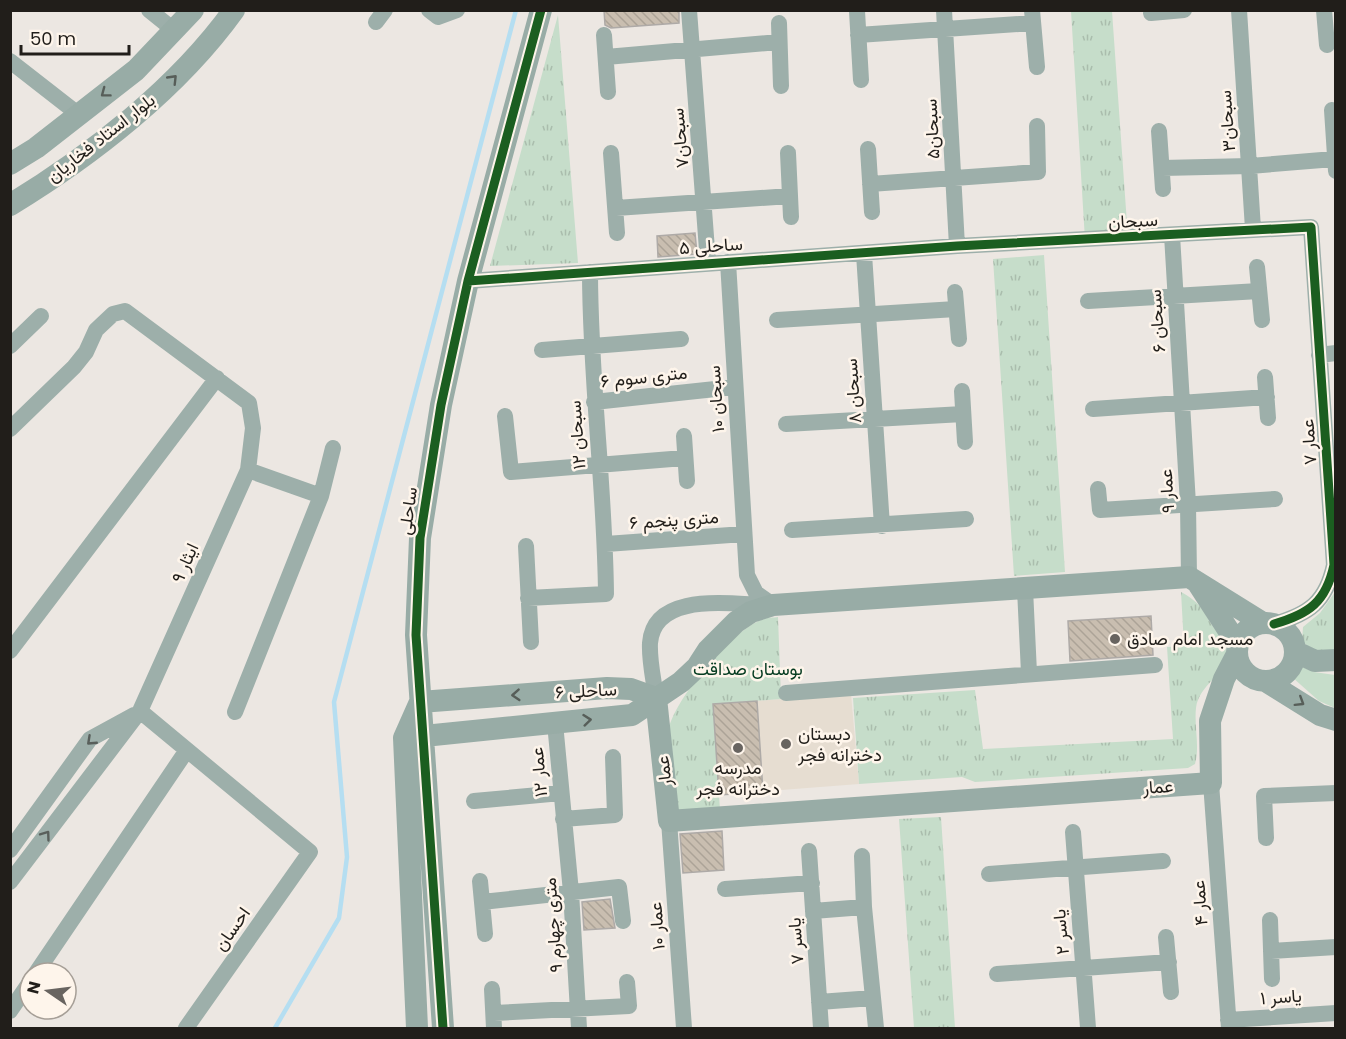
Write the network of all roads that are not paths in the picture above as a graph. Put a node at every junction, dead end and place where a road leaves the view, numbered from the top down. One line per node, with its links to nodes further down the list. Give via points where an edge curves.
1 (149, 10): 17 (street)
2 (193, 10): 17 (street, بلوار استاد فخاریان)
3 (234, 10): 45 (street, بلوار استاد فخاریان, one-way to 3, via 146,107 215,37)
4 (429, 10): 5 (street, via 438,17)
5 (457, 10)
6 (541, 10): 59 (street, ساحلی)
7 (689, 10): 22 (street, سبحان۷)
8 (944, 10): 16 (street, سبحان۵)
9 (1184, 10): 13 (street)
10 (1239, 10): 38 (street, سبحان۳)
11 (1324, 10): 21 (street)
12 (857, 11): 19 (street)
13 (1151, 13)
14 (1033, 17): 16 (street); 25 (street)
15 (779, 22): 20 (street)
16 (946, 30): 19 (street); 40 (street, سبحان۵)
17 (175, 31): 30 (street, بلوار استاد فخاریان, one-way to 30, via 136,70)
18 (604, 35): 23 (street)
19 (858, 35): 26 (street)
20 (779, 42): 22 (street); 27 (street)
21 (1327, 45)
22 (692, 49): 23 (street); 44 (street, سبحان۷)
23 (606, 57): 28 (street)
24 (10, 61): 30 (street)
25 (1037, 67)
26 (861, 80)
27 (780, 86)
28 (608, 92)
29 (1332, 110): 37 (street)
30 (78, 114): 36 (street, بلوار استاد فخاریان)
31 (1037, 126): 40 (street, via 1038,172)
32 (1159, 131): 39 (street)
33 (868, 149): 41 (street)
34 (611, 153): 46 (street)
35 (788, 153): 43 (street)
36 (10, 164)
37 (1335, 165): 38 (street)
38 (1250, 166): 39 (street); 50 (street, سبحان۳)
39 (1162, 168): 42 (street)
40 (954, 179): 41 (street); 53 (street, سبحان۵)
41 (870, 184): 47 (street)
42 (1163, 189)
43 (790, 196): 44 (street); 48 (street)
44 (704, 201): 46 (street); 55 (street, سبحان۷)
45 (10, 205)
46 (616, 208): 51 (street)
47 (872, 212)
48 (791, 217)
49 (1311, 227): 50 (street, سبحان); 74 (street, عمار ۷)
50 (1253, 229): 52 (street, سبحان)
51 (617, 233)
52 (1173, 235): 53 (street, سبحان); 62 (street, سبحان ۶)
53 (957, 246): 54 (street, ساحلی ۵)
54 (864, 254): 56 (street, ساحلی ۵); 66 (street, سبحان ۸)
55 (708, 262): 56 (street, ساحلی ۵); 58 (street, ساحلی ۵)
56 (728, 262): 77 (street, سبحان ۱۰)
57 (1257, 267): 60 (street)
58 (590, 272): 59 (street, ساحلی ۵); 72 (street, سبحان ۱۲)
59 (468, 281): 121 (street, ساحلی, via 441,405 420,538 416,635)
60 (1259, 291): 62 (street); 68 (street)
61 (955, 292): 64 (street)
62 (1174, 298): 63 (street); 81 (street, سبحان ۶)
63 (1088, 301)
64 (956, 309): 66 (street); 70 (street)
65 (41, 315): 71 (street)
66 (868, 316): 67 (street); 86 (street, سبحان ۸)
67 (777, 320)
68 (1262, 320)
69 (681, 339): 72 (street)
70 (959, 339)
71 (10, 346)
72 (591, 346): 73 (street); 80 (street, سبحان ۱۲)
73 (542, 350)
74 (1327, 354): 110 (street, عمار ۷, via 1334,565 1330,584 1321,598 1298,617)
75 (1265, 377): 79 (street)
76 (218, 378): 88 (street, via 125,311 113,314 96,330 74,367); 94 (street, ایثار ۹, via 249,403 253,428); 113 (street)
77 (734, 387): 80 (street, ۶ متری سوم); 103 (street, سبحان ۱۰)
78 (962, 391): 83 (street)
79 (1267, 397): 81 (street); 85 (street)
80 (594, 402): 93 (street, سبحان ۱۲)
81 (1182, 404): 82 (street); 99 (street, عمار ۹)
82 (1093, 409)
83 (963, 414): 86 (street); 90 (street)
84 (505, 416): 93 (street, via 511,472)
85 (1268, 418)
86 (875, 419): 87 (street); 101 (street, سبحان ۸)
87 (786, 424)
88 (10, 429)
89 (684, 436): 92 (street)
90 (965, 442)
91 (333, 448): 97 (street)
92 (684, 458): 93 (street); 95 (street)
93 (598, 463): 104 (street, سبحان ۱۲)
94 (248, 470): 97 (street); 122 (street, ایثار ۹)
95 (687, 481)
96 (1098, 489): 99 (street, via 1100,510)
97 (321, 495): 123 (street)
98 (1275, 499): 99 (street)
99 (1188, 504): 106 (street, عمار ۹)
100 (966, 519): 101 (street)
101 (882, 526): 102 (street)
102 (792, 530)
103 (744, 534): 104 (street, ۶ متری پنجم); 109 (street, سبحان ۱۰, via 747,575 756,593)
104 (606, 544): 108 (street, سبحان ۱۲, via 606,594)
105 (526, 546): 108 (street)
106 (1194, 580): 107 (street); 110 (street); 112 (street)
107 (1025, 589): 109 (street); 117 (street)
108 (528, 598): 111 (street)
109 (773, 606): 120 (street, via 751,612 736,622 708,650 697,668); 120 (street, via 694,603 663,617 650,645)
110 (1268, 623): 112 (street, via 1250,628); 114 (street, via 1290,634)
111 (531, 642)
112 (1237, 649): 118 (street, via 1243,670); 125 (street)
113 (10, 651)
114 (1296, 652): 115 (street, via 1316,661); 118 (street, via 1284,676)
115 (1335, 660)
116 (1155, 665): 117 (street)
117 (1029, 673): 119 (street)
118 (1262, 681): 124 (street, one-way to 124); 125 (street, via 1234,692)
119 (786, 693)
120 (656, 698): 121 (street, ساحلی ۶, one-way to 121, via 632,689 607,688); 126 (street, ساحلی ۶, one-way to 120, via 632,715); 135 (street, عمار)
121 (420, 702): 127 (street, ساحلی); 173 (street, via 404,738)
122 (140, 711): 128 (street); 138 (street, one-way to 138, via 90,739); 145 (street, ایثار ۹, one-way to 122)
123 (234, 712)
124 (1335, 720)
125 (1210, 722): 130 (street)
126 (555, 723): 127 (street, ساحلی ۶); 131 (street, عمار ۱۲)
127 (424, 736): 174 (street, ساحلی)
128 (187, 750): 158 (street); 172 (street, احسان, via 310,852)
129 (613, 757): 134 (street, via 615,815)
130 (1211, 783): 135 (street, عمار); 171 (street, عمار ۴)
131 (561, 793): 133 (street); 134 (street, عمار ۱۲)
132 (1335, 793): 137 (street, via 1264,796)
133 (474, 801)
134 (563, 819): 148 (street, ۹ متری چهارم)
135 (669, 821): 176 (street, عمار ۱۰)
136 (1073, 832): 142 (street, یاسر ۲)
137 (1266, 838)
138 (10, 850)
139 (808, 851): 146 (street, یاسر ۷)
140 (862, 856): 150 (street)
141 (1163, 861): 142 (street)
142 (1075, 867): 143 (street); 160 (street, یاسر ۲)
143 (989, 874)
144 (480, 881): 149 (street)
145 (10, 882)
146 (812, 883): 147 (street); 151 (street, یاسر ۷)
147 (725, 889)
148 (571, 892): 149 (street); 153 (street, via 619,887); 168 (street, ۹ متری چهارم)
149 (482, 902): 154 (street)
150 (864, 907): 151 (street); 166 (street)
151 (813, 911): 167 (street, یاسر ۷)
152 (1270, 920): 157 (street)
153 (622, 921)
154 (485, 934)
155 (1166, 937): 159 (street)
156 (1335, 947): 157 (street)
157 (1271, 951): 162 (street)
158 (44, 961)
159 (1168, 962): 160 (street); 165 (street)
160 (1083, 967): 161 (street); 179 (street, یاسر ۲)
161 (997, 974)
162 (1272, 979)
163 (627, 982): 168 (street, via 629,1006)
164 (492, 988): 170 (street)
165 (1171, 992)
166 (873, 998): 167 (street); 178 (street)
167 (819, 1002): 177 (street, یاسر ۷)
168 (578, 1010): 170 (street); 175 (street, ۹ متری چهارم)
169 (1331, 1018): 171 (street, یاسر ۱)
170 (494, 1021)
171 (1229, 1024)
172 (186, 1029)
173 (417, 1029)
174 (443, 1029)
175 (579, 1029)
176 (684, 1029)
177 (821, 1029)
178 (876, 1029)
179 (1088, 1029)

